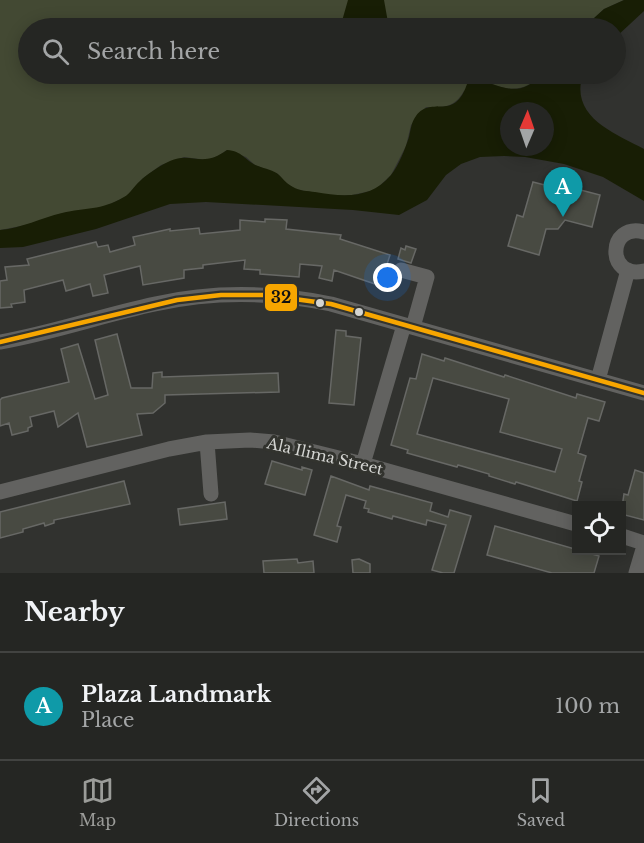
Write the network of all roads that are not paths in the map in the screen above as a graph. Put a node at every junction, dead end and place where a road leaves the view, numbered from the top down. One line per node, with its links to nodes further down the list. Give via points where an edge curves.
1 (644, 232): 3 (street, via 628,232 618,241 618,261)
2 (401, 270): 5 (street, via 427,277)
3 (628, 270): 4 (street); 7 (street)
4 (644, 271)
5 (409, 326): 6 (street, via 313,300 241,293 156,303); 7 (street); 10 (street)
6 (0, 342)
7 (598, 380): 8 (street)
8 (644, 393)
9 (207, 442): 10 (street, Ala Ilima Street, via 269,441); 11 (street, Ala Ilima Street); 12 (street)
10 (363, 464): 13 (street, Ala Ilima Street)
11 (0, 492)
12 (211, 494)
13 (572, 523)
14 (626, 538): 15 (street)
15 (644, 544): 16 (street)
16 (636, 573)

